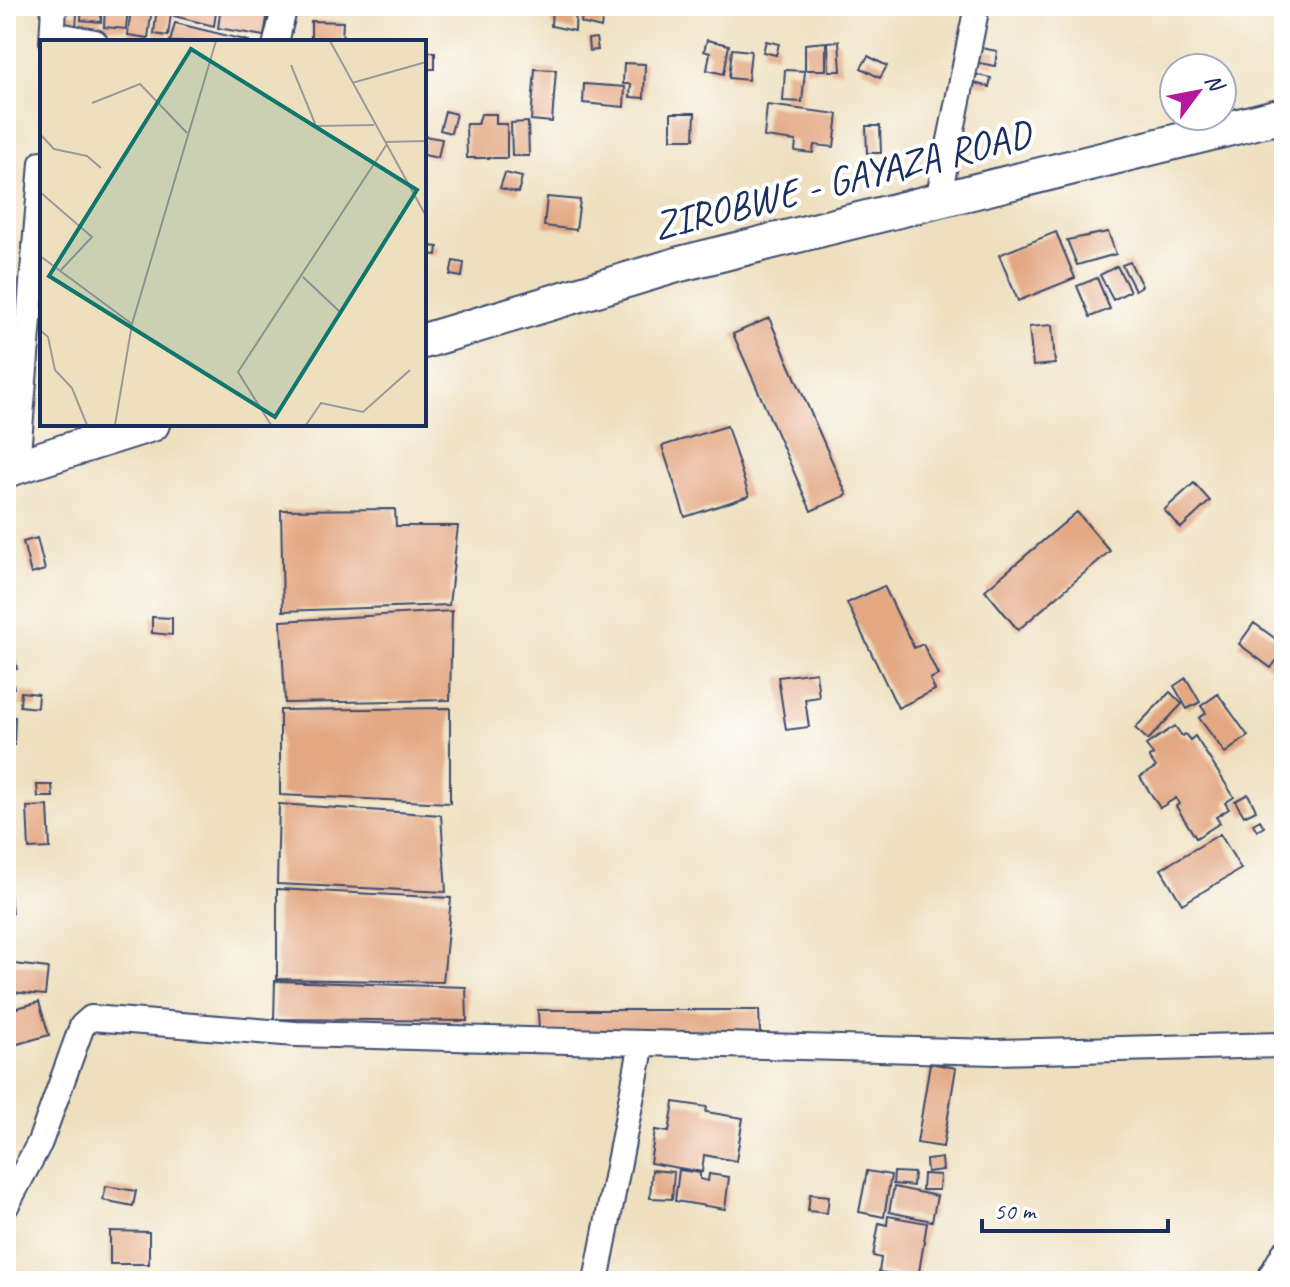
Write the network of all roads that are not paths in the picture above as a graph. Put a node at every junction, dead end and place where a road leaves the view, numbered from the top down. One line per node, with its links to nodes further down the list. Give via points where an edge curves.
1 (54, 6): 4 (street)
2 (285, 6): 6 (street)
3 (977, 6): 9 (street)
4 (52, 38): 5 (street)
5 (74, 40)
6 (276, 40)
7 (1284, 115): 9 (street, ZIROBWE - GAYAZA ROAD)
8 (40, 183): 12 (street)
9 (938, 200): 10 (street, ZIROBWE - GAYAZA ROAD, via 680,264)
10 (426, 340)
11 (146, 426): 12 (street)
12 (12, 468)
13 (642, 1043): 14 (street, via 995,1052); 15 (street, via 296,1034 91,1018 82,1026 40,1142); 17 (street)
14 (1284, 1045)
15 (6, 1206)
16 (1284, 1253): 18 (street)
17 (596, 1281)
18 (1268, 1281)

